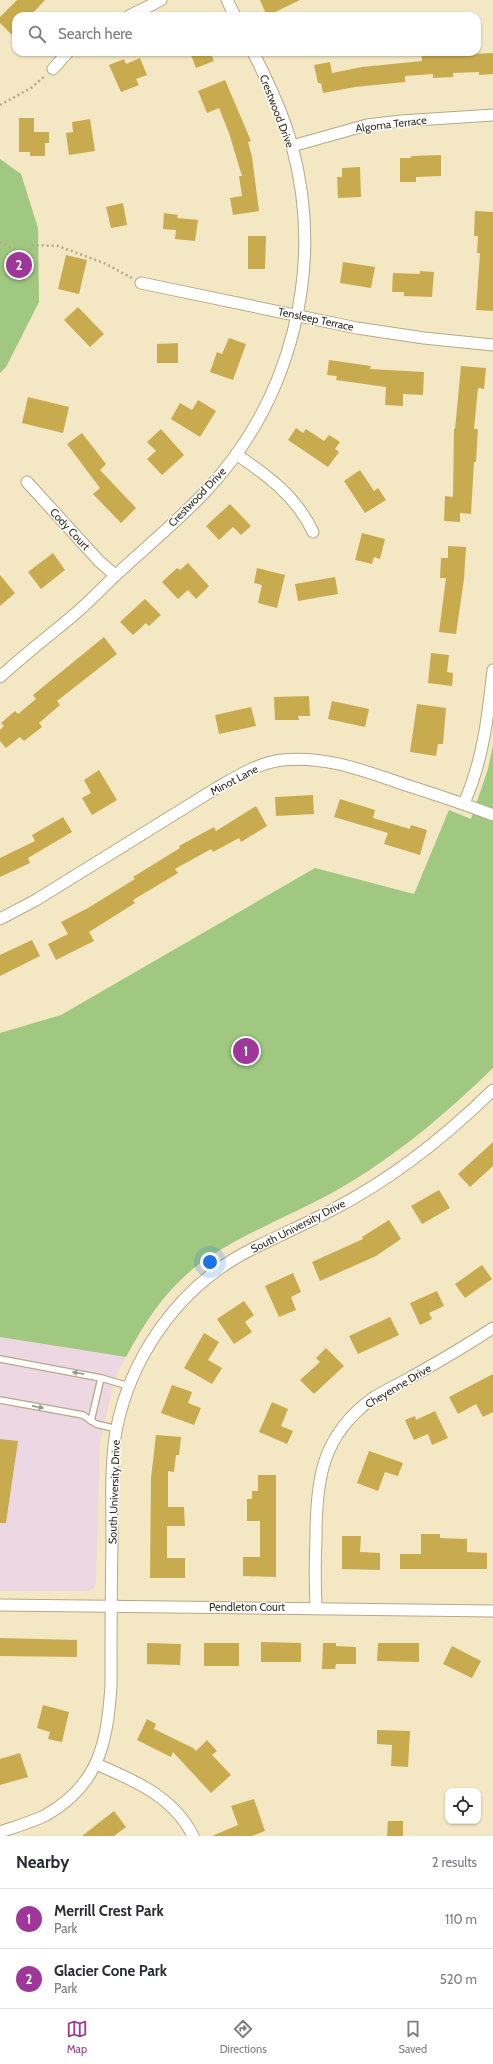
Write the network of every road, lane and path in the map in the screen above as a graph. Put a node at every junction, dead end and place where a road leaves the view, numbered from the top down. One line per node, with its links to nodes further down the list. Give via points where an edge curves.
1 (161, 0): 3 (street)
2 (227, 0): 4 (street)
3 (137, 12)
4 (233, 12)
5 (64, 56): 7 (street)
6 (255, 56): 10 (street, Crestwood Drive)
7 (53, 69): 8 (path, via 30,88)
8 (0, 105)
9 (493, 115): 10 (street, Algoma Terrace, via 367,125)
10 (292, 146): 13 (street, Crestwood Drive, via 300,181 304,221 305,260)
11 (0, 242): 12 (path, via 26,255 33,245 58,246 104,263)
12 (141, 284): 13 (street, Tensleep Terrace)
13 (297, 315): 14 (street, Tensleep Terrace, via 364,329); 15 (street, Crestwood Drive, via 290,344 264,411)
14 (493, 345)
15 (236, 454): 17 (street, via 295,501); 18 (street, Crestwood Drive, via 207,491)
16 (27, 482): 18 (street, Cody Court, via 99,561)
17 (313, 532)
18 (116, 575): 20 (street, Crestwood Drive, via 77,612 28,650)
19 (493, 670): 21 (street, via 477,772)
20 (0, 677)
21 (464, 804): 22 (street, Minot Lane); 23 (street, Minot Lane, via 343,764 304,759 272,762 241,774 215,789 36,900)
22 (493, 815)
23 (0, 919)
24 (493, 1090): 28 (street, South University Drive, via 441,1137 359,1195 240,1256 194,1290 158,1332)
25 (493, 1328): 34 (street, Cheyenne Drive, via 374,1397 342,1428 322,1467 317,1488)
26 (0, 1359): 27 (lane, one-way to 26)
27 (101, 1378): 28 (lane); 30 (lane)
28 (129, 1386): 31 (street, South University Drive)
29 (0, 1400): 30 (lane, one-way to 30, via 83,1415)
30 (91, 1421): 31 (lane)
31 (117, 1429): 33 (street, South University Drive, via 113,1465)
32 (0, 1605): 33 (street, Pendleton Court)
33 (111, 1605): 34 (street, Pendleton Court); 36 (street, South University Drive, via 108,1721 104,1745)
34 (316, 1607): 35 (street, Pendleton Court)
35 (493, 1611)
36 (96, 1764): 37 (street, South University Drive, via 75,1791 55,1808); 38 (street, via 154,1792 182,1817)
37 (0, 1832)
38 (193, 1836)

